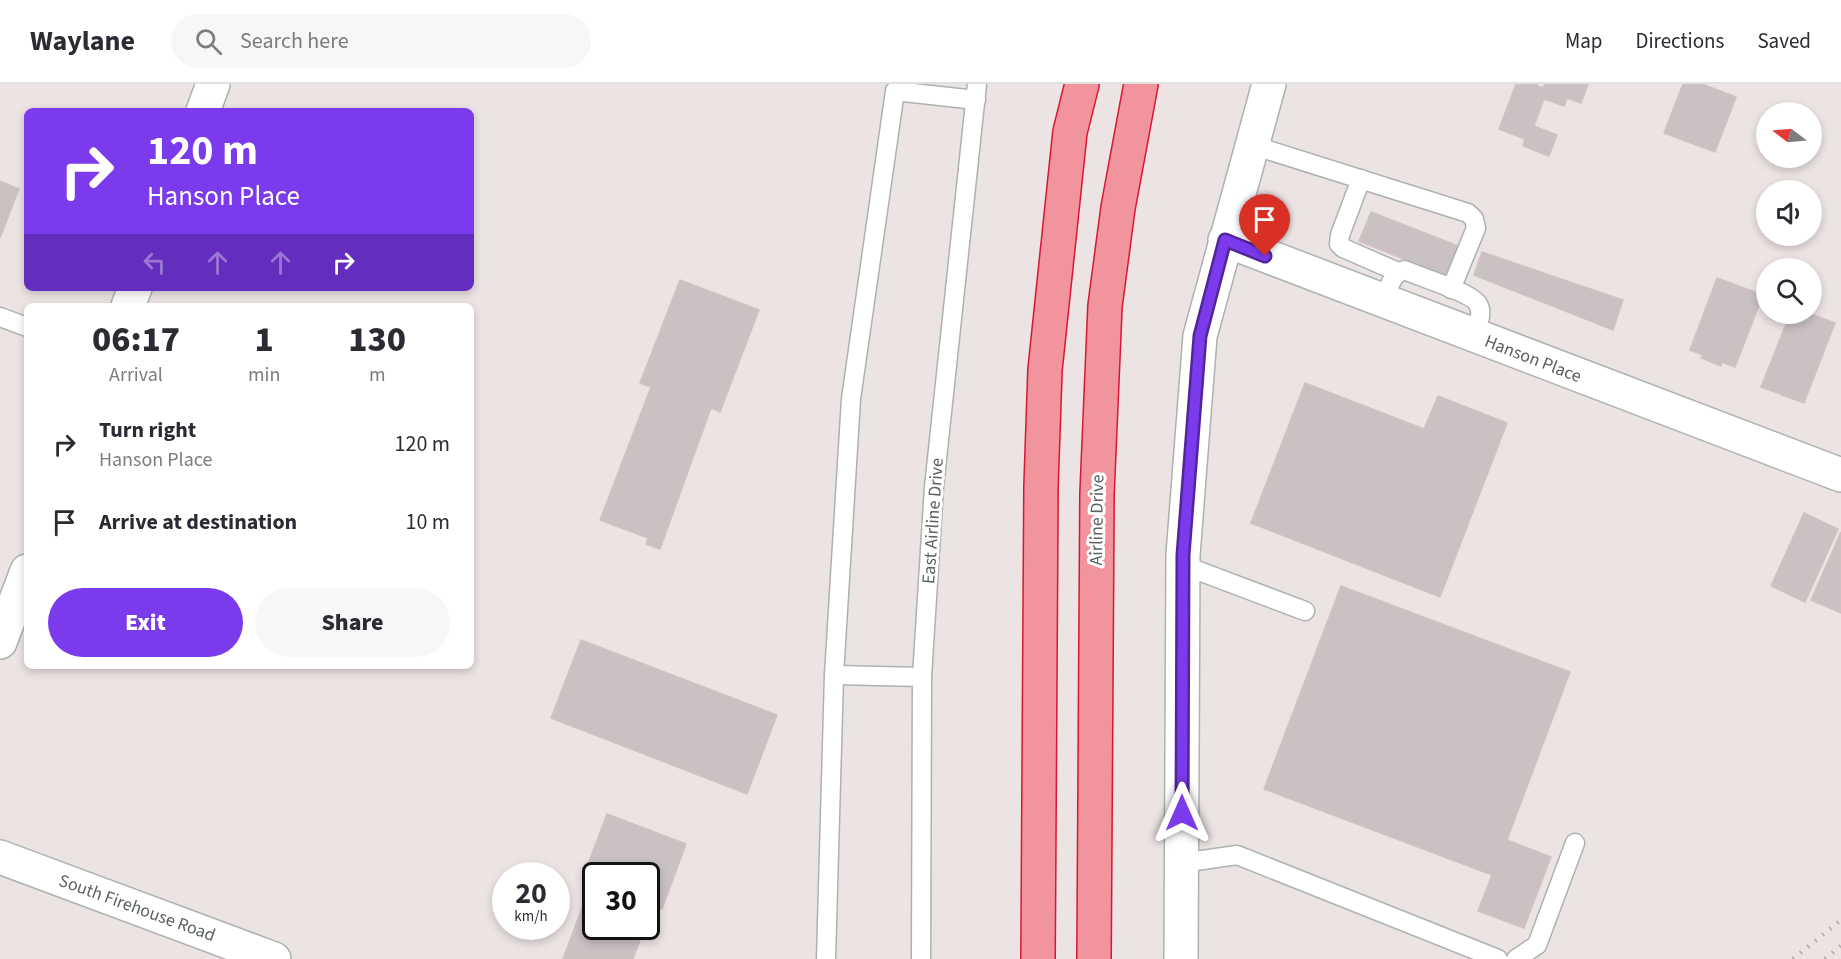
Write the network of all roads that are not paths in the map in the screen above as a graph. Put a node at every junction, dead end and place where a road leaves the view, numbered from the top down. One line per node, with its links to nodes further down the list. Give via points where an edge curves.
1 (213, 84): 7 (street)
2 (1082, 84): 30 (highway, via 1070,132 1046,358 1041,486)
3 (1141, 84): 31 (highway, Airline Drive, via 1105,306 1097,494)
4 (1269, 84): 8 (street)
5 (895, 87): 6 (lane); 22 (lane, via 851,399)
6 (976, 92): 23 (lane, East Airline Drive, via 934,487)
7 (204, 108)
8 (1252, 144): 9 (lane); 10 (street)
9 (1361, 179): 11 (lane, via 1339,244); 12 (lane, via 1468,213 1474,219 1476,228)
10 (1225, 240): 13 (street, Hanson Place); 18 (street, via 1200,336)
11 (1398, 272): 12 (lane, via 1404,270); 13 (lane)
12 (1451, 289): 16 (lane, via 1478,303 1481,314)
13 (1384, 302): 16 (street, Hanson Place)
14 (0, 317): 15 (lane)
15 (24, 326)
16 (1473, 336): 17 (street, Hanson Place)
17 (1841, 475)
18 (1183, 565): 20 (lane); 26 (street)
19 (24, 579): 21 (street)
20 (1305, 610)
21 (0, 642)
22 (834, 675): 23 (lane); 28 (lane)
23 (922, 677): 29 (lane, East Airline Drive)
24 (1575, 843): 34 (lane, via 1537,945)
25 (0, 857): 27 (street, South Firehouse Road)
26 (1182, 863): 32 (street); 33 (lane, via 1236,855)
27 (274, 959)
28 (826, 959)
29 (921, 959)
30 (1038, 959)
31 (1094, 959)
32 (1181, 959)
33 (1498, 959)
34 (1516, 959)

